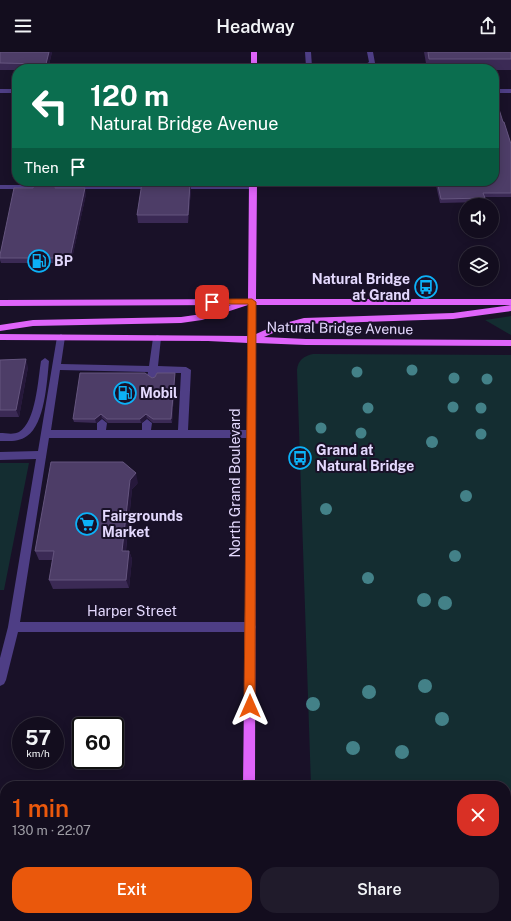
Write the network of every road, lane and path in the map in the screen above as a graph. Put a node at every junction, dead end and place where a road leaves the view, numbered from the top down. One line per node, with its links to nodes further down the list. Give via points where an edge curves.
1 (254, 52): 4 (main road)
2 (308, 52): 5 (street)
3 (370, 52): 6 (street)
4 (254, 64)
5 (309, 64)
6 (371, 64)
7 (0, 91): 8 (street)
8 (12, 91)
9 (499, 91): 10 (street)
10 (511, 91)
11 (195, 186): 13 (street)
12 (253, 186): 14 (main road, North Grand Boulevard)
13 (0, 187)
14 (252, 302): 15 (main road, Natural Bridge Avenue); 16 (main road, Natural Bridge Avenue); 18 (main road, via 181,320 34,323); 22 (main road, North Grand Boulevard)
15 (511, 302)
16 (0, 303)
17 (511, 308): 22 (main road, via 453,316 304,321 287,324)
18 (0, 328)
19 (0, 337): 20 (main road, Natural Bridge Avenue)
20 (61, 337): 21 (main road, Natural Bridge Avenue); 25 (street)
21 (157, 338): 22 (main road, Natural Bridge Avenue); 26 (street)
22 (252, 340): 23 (main road, Natural Bridge Avenue); 33 (main road, North Grand Boulevard)
23 (511, 343)
24 (45, 361): 34 (street, via 37,410 28,430 17,437)
25 (57, 367): 26 (street, via 108,373); 29 (street)
26 (153, 373): 32 (street, via 186,370)
27 (102, 422): 30 (street)
28 (147, 423): 31 (street)
29 (45, 434): 30 (street); 35 (street)
30 (101, 434): 31 (street)
31 (146, 434): 32 (street)
32 (183, 434): 33 (street)
33 (250, 434): 38 (main road, North Grand Boulevard)
34 (0, 437)
35 (42, 455): 36 (street); 37 (street)
36 (0, 456)
37 (14, 627): 38 (street, Harper Street); 39 (street)
38 (250, 627): 40 (main road, North Grand Boulevard)
39 (0, 680)
40 (249, 781)

